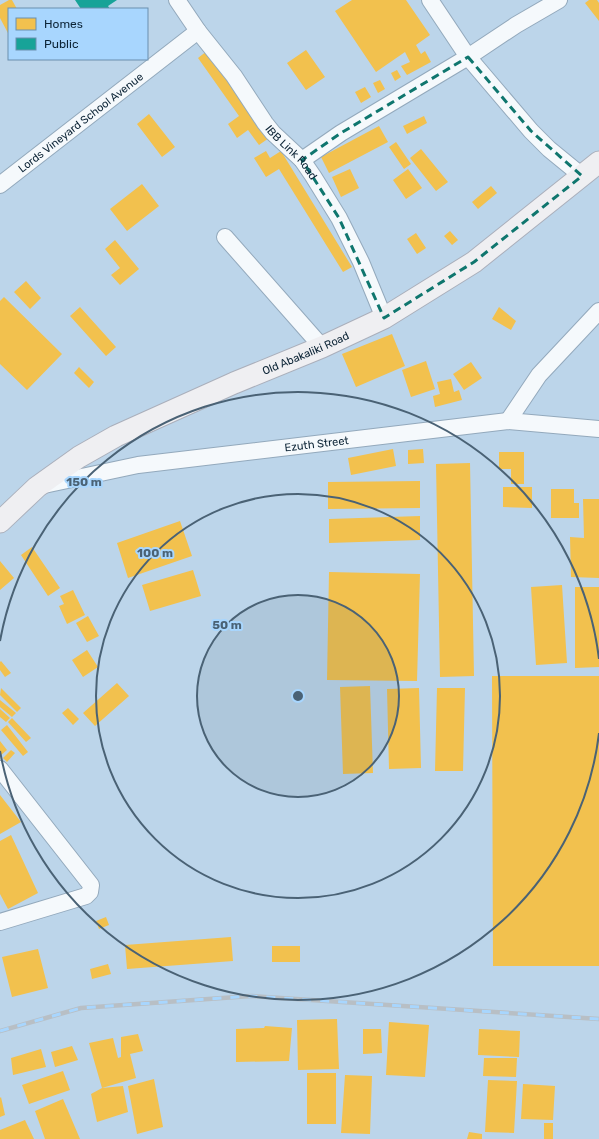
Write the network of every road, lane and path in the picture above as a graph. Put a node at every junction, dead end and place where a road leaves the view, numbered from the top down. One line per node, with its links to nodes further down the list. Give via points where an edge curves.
1 (177, 0): 4 (street, IBB Link Road)
2 (430, 0): 5 (street)
3 (558, 0): 5 (street)
4 (198, 31): 6 (street, IBB Link Road, via 234,76 273,133); 9 (street, Lords Vineyard School Avenue)
5 (468, 57): 6 (street, via 341,133); 8 (street, via 531,131)
6 (302, 160): 12 (street, IBB Link Road, via 339,218 361,262)
7 (599, 162): 8 (main road, Old Abakaliki Road)
8 (582, 176): 12 (main road, Old Abakaliki Road, via 474,262)
9 (0, 185)
10 (225, 237): 13 (street)
11 (599, 311): 14 (street, via 539,374)
12 (384, 318): 13 (main road, Old Abakaliki Road)
13 (322, 347): 16 (main road, Old Abakaliki Road, via 116,436)
14 (508, 421): 15 (street, Ezuth Street); 16 (street, Ezuth Street, via 138,465)
15 (599, 429)
16 (37, 487): 17 (main road, Old Abakaliki Road)
17 (0, 522)
18 (0, 769): 19 (street, via 91,885 86,896)
19 (0, 922)

